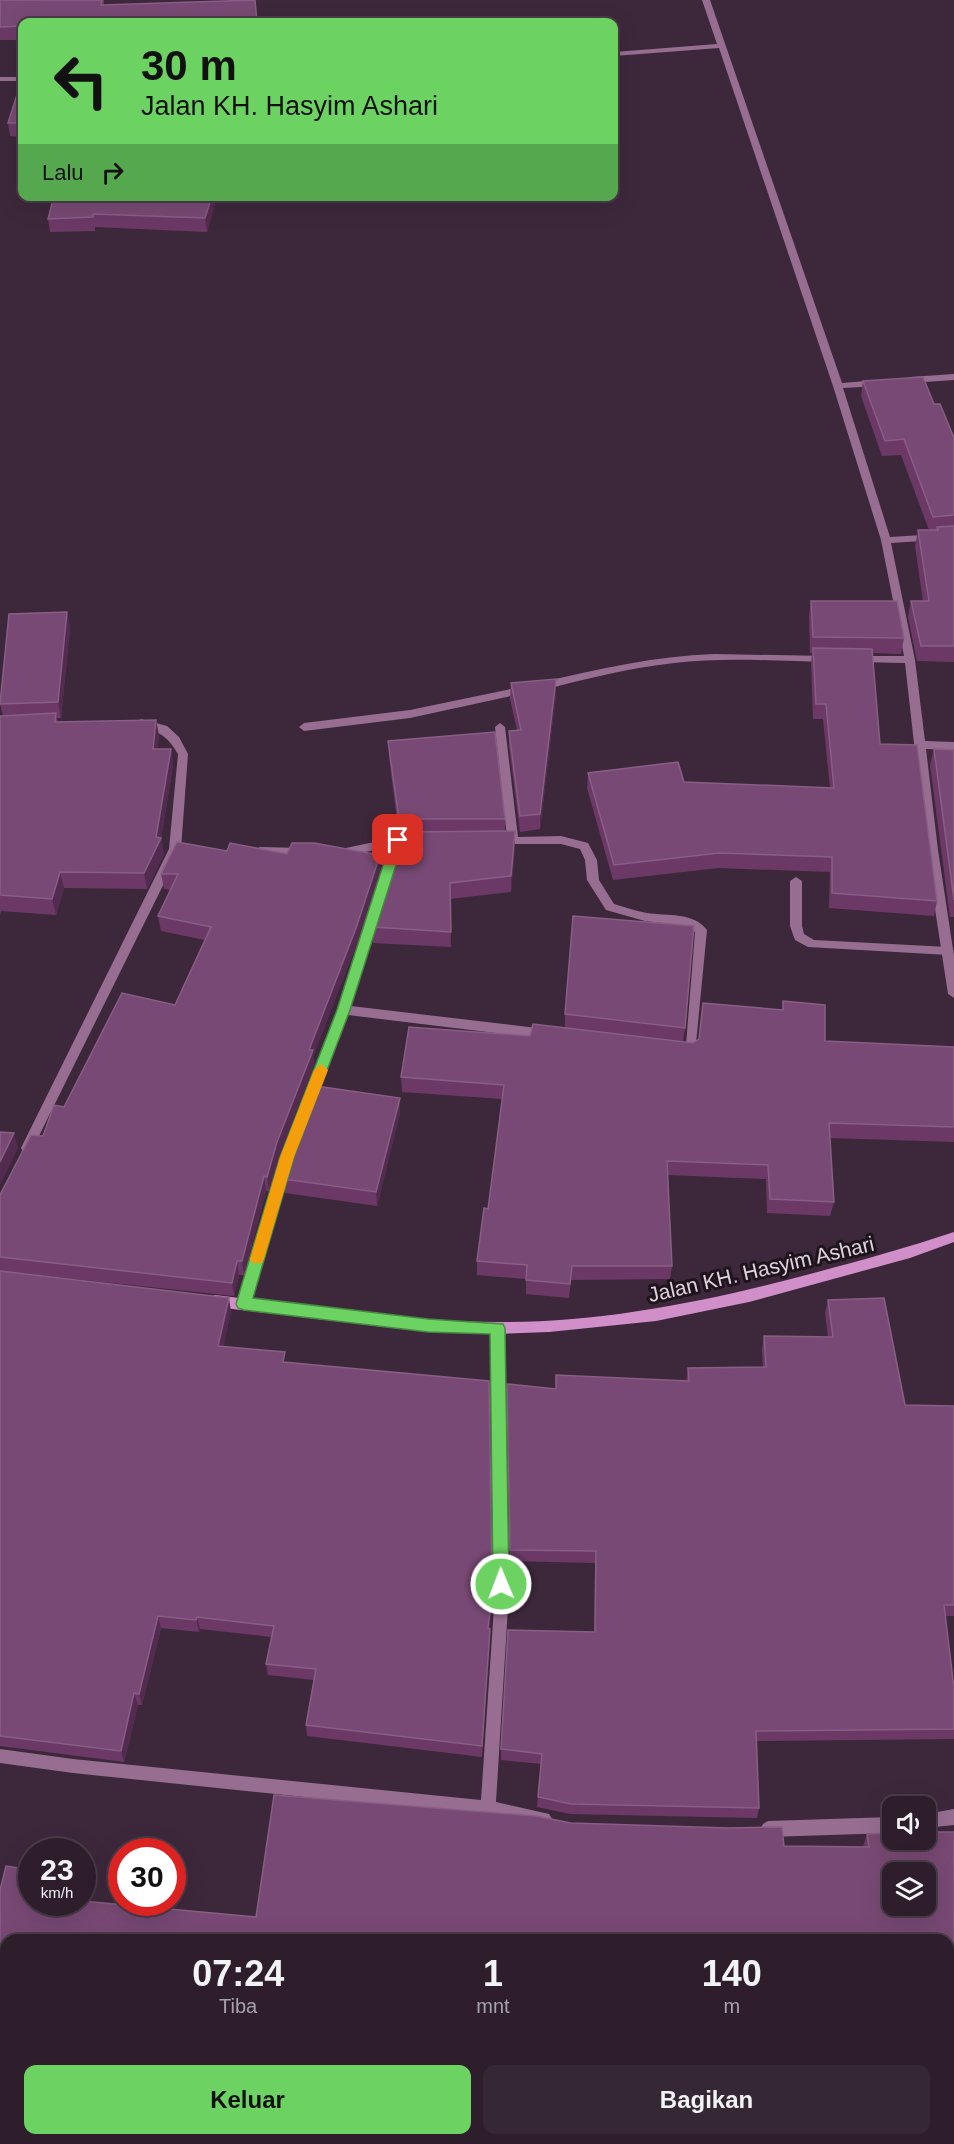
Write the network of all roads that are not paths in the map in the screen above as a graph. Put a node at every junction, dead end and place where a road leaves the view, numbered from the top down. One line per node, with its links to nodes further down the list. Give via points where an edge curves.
1 (706, 0): 2 (street)
2 (721, 46): 3 (street); 9 (street)
3 (618, 54)
4 (0, 79): 5 (street)
5 (18, 79)
6 (954, 377): 8 (street)
7 (884, 382): 9 (street)
8 (896, 382)
9 (838, 386): 11 (street)
10 (954, 536): 11 (street)
11 (886, 540): 14 (street)
12 (839, 659): 16 (street, via 674,660 603,671 410,714)
13 (851, 659): 14 (street)
14 (910, 660): 18 (street)
15 (125, 723): 31 (street, via 163,729 183,754 181,849)
16 (304, 727)
17 (500, 727): 23 (street)
18 (921, 745): 19 (street); 26 (street)
19 (954, 746)
20 (398, 840): 21 (street); 24 (street, via 373,848 323,853); 28 (street)
21 (421, 841)
22 (490, 841): 23 (street)
23 (513, 841): 30 (street, via 561,840 584,846 591,860 593,880 610,907 645,917 690,922 700,930 692,1051)
24 (246, 851)
25 (796, 881): 26 (street, via 796,926 799,937 812,944)
26 (948, 951): 27 (street)
27 (954, 994)
28 (344, 1010): 29 (street); 34 (street, via 287,1157)
29 (552, 1035)
30 (668, 1048)
31 (21, 1160)
32 (954, 1238): 35 (street, Jalan KH. Hasyim Ashari, via 749,1296 656,1315)
33 (197, 1299): 34 (street, Jalan KH. Hasyim Ashari)
34 (244, 1304): 35 (street, Jalan KH. Hasyim Ashari, via 428,1326)
35 (497, 1328): 37 (street, via 501,1607)
36 (0, 1756): 37 (street)
37 (488, 1808): 40 (street)
38 (954, 1817): 39 (street)
39 (936, 1820)
40 (558, 1821)
41 (882, 1825): 42 (street)
42 (747, 1829)

